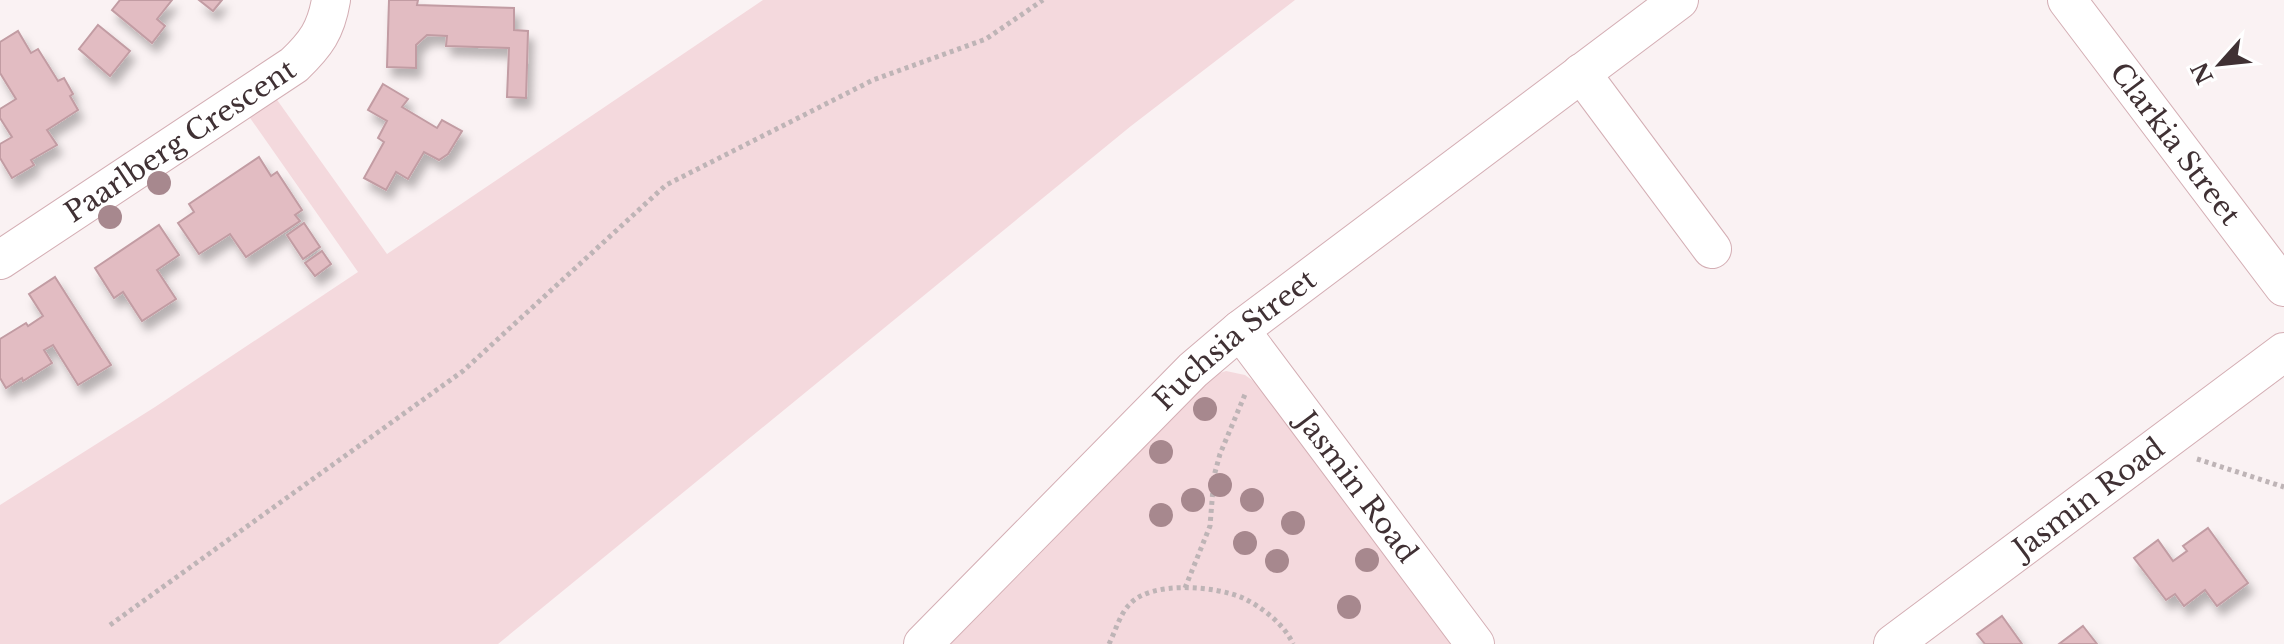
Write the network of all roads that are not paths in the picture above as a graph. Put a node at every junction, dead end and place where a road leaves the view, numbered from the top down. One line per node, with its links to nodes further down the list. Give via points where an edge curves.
1 (331, 0): 6 (street, Paarlberg Crescent, via 328,22 294,65)
2 (1679, 0): 4 (street, Fuchsia Street)
3 (2067, 0): 7 (street, Clarkia Street)
4 (1581, 73): 5 (street); 8 (street, Fuchsia Street)
5 (1712, 249)
6 (0, 260)
7 (2284, 287)
8 (1250, 343): 10 (street, Fuchsia Street, via 1193,370); 11 (street, Jasmin Road)
9 (2284, 352): 12 (street, Jasmin Road)
10 (923, 644)
11 (1475, 644)
12 (1893, 644)

